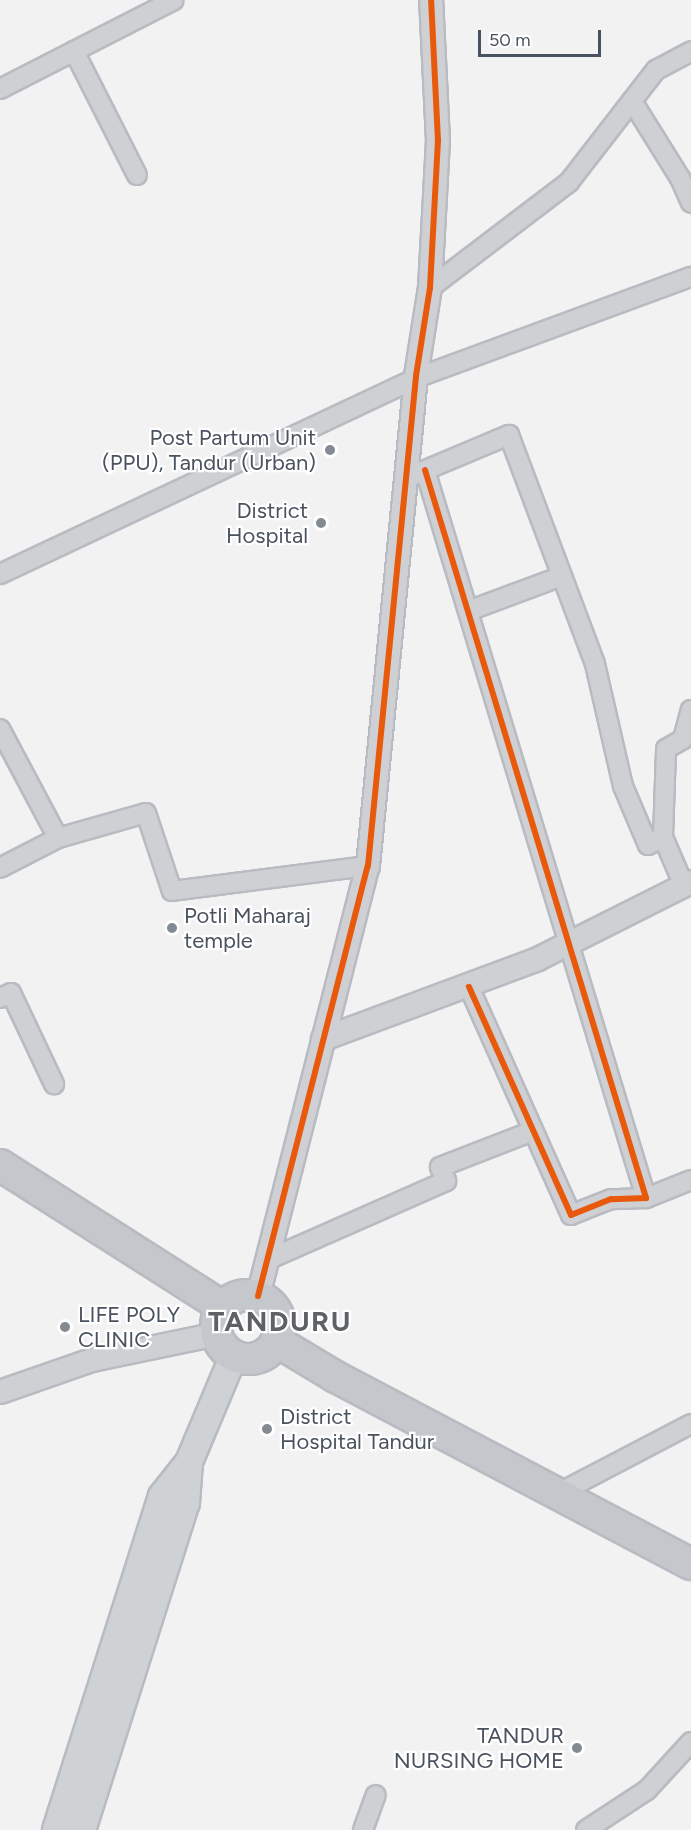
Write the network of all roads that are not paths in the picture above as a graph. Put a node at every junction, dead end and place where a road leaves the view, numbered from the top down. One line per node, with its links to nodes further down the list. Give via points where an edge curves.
1 (174, 0): 3 (street)
2 (431, 0): 10 (street, via 438,141)
3 (74, 51): 5 (street); 7 (street)
4 (691, 51): 6 (street, via 656,70)
5 (0, 89)
6 (632, 101): 8 (street, via 681,178); 10 (street, via 569,182)
7 (137, 175)
8 (691, 203)
9 (691, 277): 11 (street)
10 (430, 288): 11 (street)
11 (416, 378): 12 (street); 13 (street)
12 (416, 474): 14 (street, via 509,435); 15 (street); 20 (street)
13 (0, 574)
14 (562, 576): 15 (street); 18 (street, via 595,664 623,786 648,845)
15 (468, 611): 23 (street)
16 (691, 710): 18 (street, via 683,739 666,749)
17 (0, 729): 19 (street)
18 (663, 837): 22 (street)
19 (58, 838): 20 (street, via 146,813 172,891); 21 (street)
20 (368, 866): 26 (street)
21 (0, 868)
22 (688, 884): 23 (street)
23 (569, 944): 24 (street); 31 (street)
24 (469, 987): 26 (street); 28 (street)
25 (0, 998): 27 (street, via 11,993)
26 (323, 1039): 32 (street)
27 (54, 1084)
28 (533, 1131): 31 (street, via 571,1215 611,1199); 32 (street, via 440,1167 446,1181)
29 (5, 1172): 34 (highway)
30 (691, 1180): 31 (street)
31 (646, 1198)
32 (267, 1260): 33 (street)
33 (258, 1296): 34 (highway, via 234,1298); 35 (highway, via 276,1311 280,1332)
34 (224, 1332): 35 (highway, via 255,1358 266,1354); 36 (street, via 92,1360); 38 (main road)
35 (276, 1341): 39 (highway)
36 (0, 1392)
37 (691, 1424): 39 (street)
38 (189, 1462): 43 (main road, via 162,1496); 44 (main road, via 186,1503)
39 (557, 1494): 40 (highway)
40 (691, 1564)
41 (691, 1742): 46 (street, via 646,1790)
42 (376, 1795): 45 (street)
43 (56, 1830)
44 (81, 1830)
45 (363, 1830)
46 (586, 1830)

